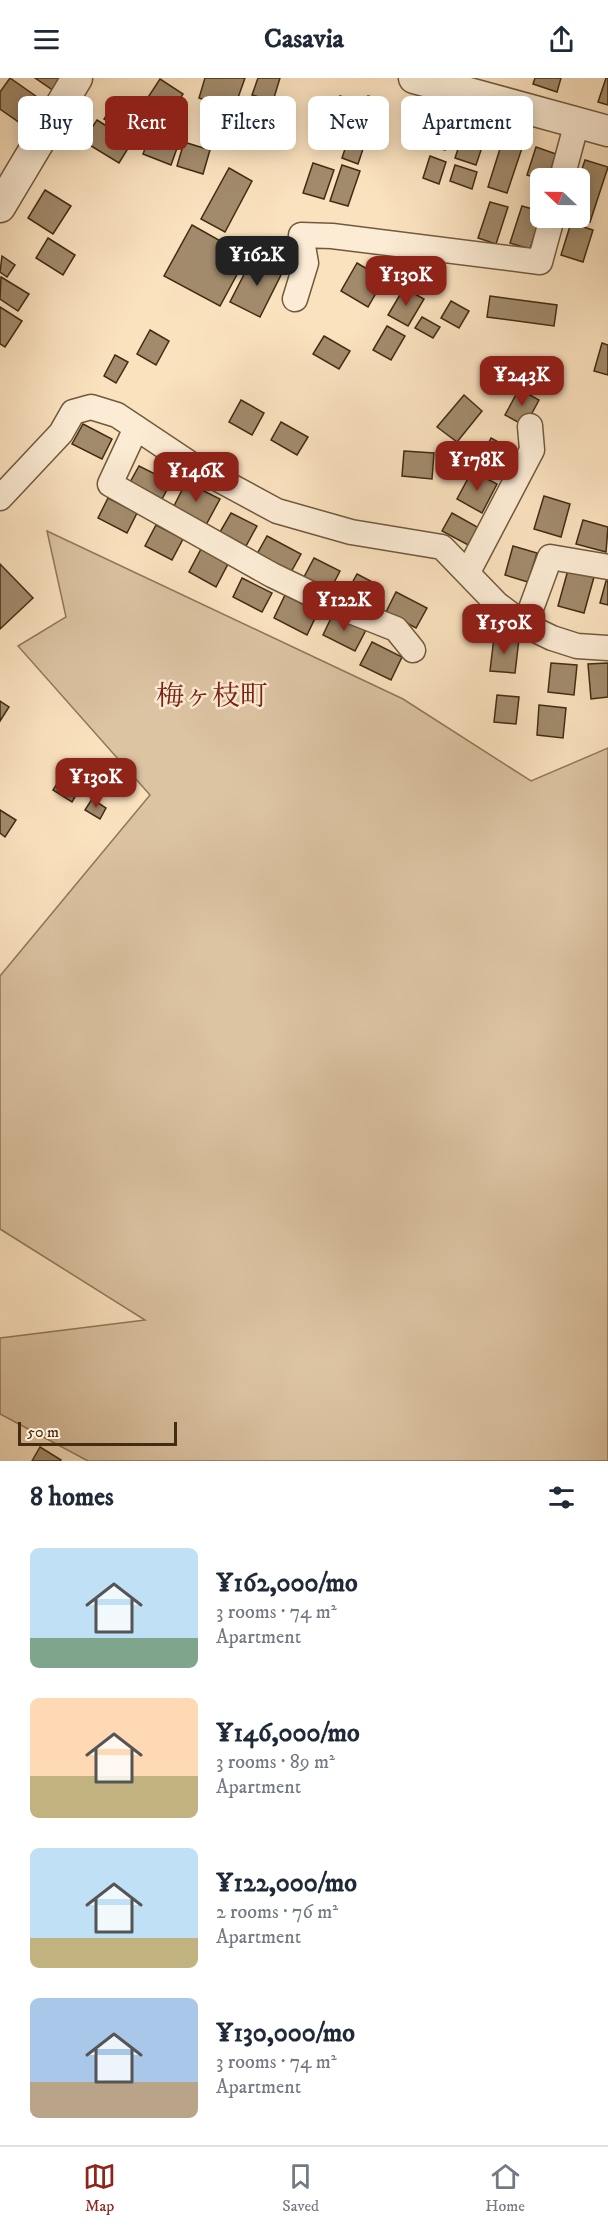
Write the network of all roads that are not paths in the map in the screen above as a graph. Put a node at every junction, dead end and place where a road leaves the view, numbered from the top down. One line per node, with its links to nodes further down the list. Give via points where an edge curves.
1 (77, 78): 7 (street)
2 (414, 78): 3 (street)
3 (459, 84): 4 (street)
4 (576, 122): 5 (street); 6 (street)
5 (608, 131)
6 (564, 168)
7 (0, 207)
8 (549, 228): 9 (street, via 540,262 301,235 306,263)
9 (295, 299)
10 (530, 426): 14 (street, via 532,450)
11 (136, 428): 12 (street, via 117,415 91,407 73,412 61,433); 14 (street, via 192,465 277,511 351,532 442,547); 17 (street, via 110,484 272,575 396,629)
12 (0, 498)
13 (608, 567): 15 (street, via 550,557)
14 (468, 573): 15 (street, via 496,604)
15 (525, 625): 16 (street, via 577,646)
16 (608, 648)
17 (413, 651)

